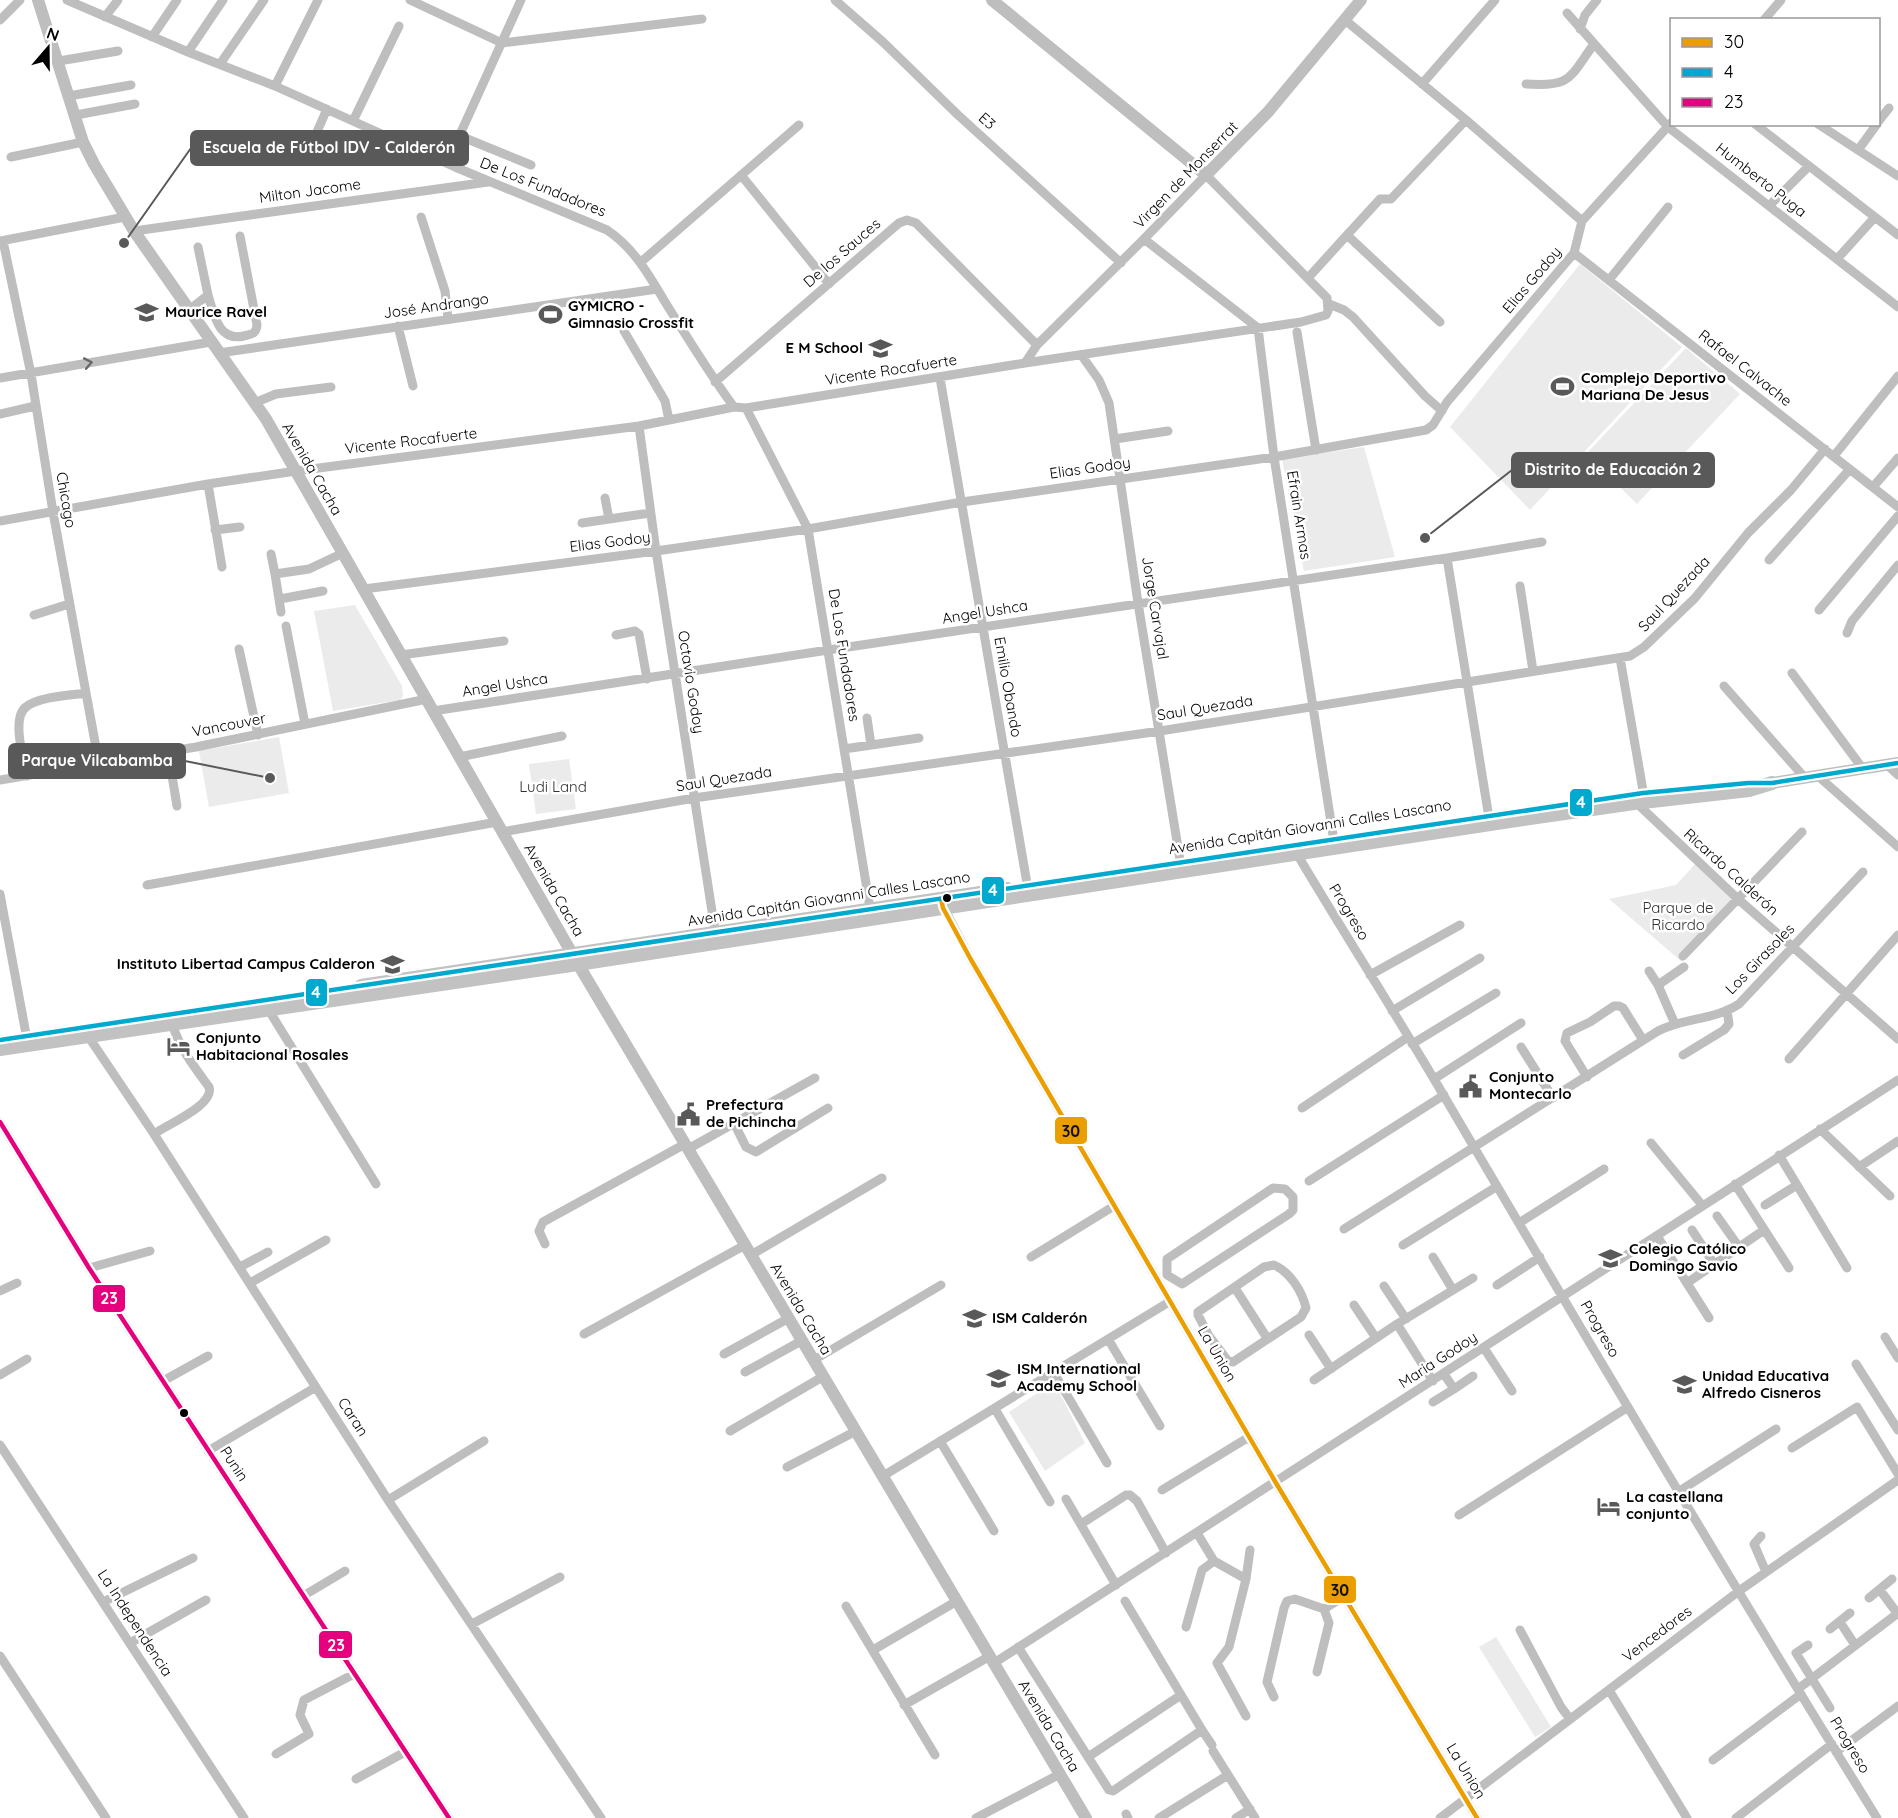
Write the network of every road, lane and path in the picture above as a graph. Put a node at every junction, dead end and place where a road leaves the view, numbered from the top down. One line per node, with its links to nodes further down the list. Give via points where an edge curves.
1 (20, 0): 22 (street)
2 (38, 0): 31 (street, Avenida Cacha)
3 (68, 0): 19 (street, De Los Fundadores)
4 (111, 0): 19 (street)
5 (118, 0): 19 (street)
6 (177, 0): 26 (street)
7 (223, 0): 30 (street)
8 (264, 0): 32 (street)
9 (318, 0): 36 (street)
10 (410, 0): 27 (street)
11 (521, 0): 27 (street)
12 (835, 0): 80 (street, E3)
13 (992, 0): 60 (street)
14 (1361, 0): 23 (street, Virgen de Monserrat)
15 (1496, 0): 33 (street)
16 (1597, 0): 25 (street)
17 (1781, 0): 20 (street)
18 (1568, 13): 25 (street, Humberto Puga)
19 (102, 16): 26 (street, De Los Fundadores)
20 (1766, 18)
21 (702, 19): 27 (street)
22 (0, 20)
23 (1345, 20): 33 (street); 60 (street, Virgen de Monserrat, via 1268,112)
24 (399, 26): 44 (street)
25 (1580, 29): 28 (street, Humberto Puga)
26 (152, 37): 30 (street, De Los Fundadores)
27 (502, 43): 51 (street)
28 (1594, 44): 34 (street, via 1575,74 1563,83); 45 (street, Humberto Puga)
29 (118, 51): 31 (street)
30 (188, 52): 32 (street, De Los Fundadores)
31 (59, 61): 37 (street, Avenida Cacha)
32 (220, 64): 36 (street, De Los Fundadores)
33 (1422, 84): 42 (street)
34 (1526, 84)
35 (131, 85): 37 (street)
36 (275, 86): 40 (street, De Los Fundadores)
37 (69, 96): 41 (street, Avenida Cacha)
38 (135, 104): 41 (street)
39 (1889, 108): 43 (street)
40 (327, 109): 44 (street, De Los Fundadores); 53 (street)
41 (76, 116): 52 (street, Avenida Cacha)
42 (1466, 120): 69 (street); 73 (street, via 1391,199 1380,199)
43 (1880, 120)
44 (353, 121): 56 (street, De Los Fundadores)
45 (1670, 124): 69 (street, Elias Godoy)
46 (798, 125): 59 (street)
47 (1672, 126): 64 (street, Humberto Puga)
48 (1758, 126): 58 (street)
49 (1821, 126): 54 (street)
50 (1876, 126): 54 (street)
51 (460, 136): 56 (street); 57 (street)
52 (83, 142): 55 (street); 66 (street, Avenida Cacha)
53 (309, 150)
54 (1858, 150): 61 (street)
55 (11, 157)
56 (451, 165): 62 (street, De Los Fundadores); 63 (street)
57 (531, 165)
58 (1809, 166): 64 (street); 68 (street)
59 (741, 175): 79 (street); 83 (street)
60 (1206, 175): 74 (street, Virgen de Monserrat); 81 (street)
61 (1898, 176)
62 (489, 182): 63 (street, Milton Jacome); 79 (street, De Los Fundadores, via 608,230)
63 (450, 187): 70 (street, Milton Jacome)
64 (1770, 205): 78 (street, Humberto Puga)
65 (1668, 207): 82 (street)
66 (125, 217): 70 (street, Avenida Cacha); 75 (street)
67 (422, 217): 89 (street, via 445,291)
68 (1875, 217): 71 (street); 78 (street)
69 (1582, 221): 77 (street, Elias Godoy)
70 (134, 231): 88 (street, Avenida Cacha)
71 (1898, 235)
72 (240, 236): 85 (street, via 257,326 254,334 228,337 214,315)
73 (1347, 236): 81 (street); 90 (street)
74 (1144, 239): 80 (street, Virgen de Monserrat); 92 (street)
75 (2, 241): 100 (street, Chicago)
76 (198, 247): 85 (street)
77 (1574, 253): 82 (street, Rafael Calvache); 111 (street, Elias Godoy)
78 (1837, 259): 87 (street, Humberto Puga)
79 (641, 262): 84 (street, De Los Fundadores)
80 (1121, 263): 96 (street, Virgen de Monserrat)
81 (1308, 278): 86 (street)
82 (1609, 280): 117 (street, Rafael Calvache)
83 (829, 284): 96 (street, De los Sauces, via 899,223 912,221); 104 (street, De los Sauces)
84 (657, 289): 89 (street, José Andrango); 104 (street, De Los Fundadores)
85 (208, 295): 88 (street)
86 (1329, 303): 92 (street, Vicente Rocafuerte, via 1328,311 1321,317); 111 (street, via 1353,317)
87 (1898, 307)
88 (189, 310): 95 (street, Avenida Cacha)
89 (448, 320): 91 (street, José Andrango)
90 (1440, 322)
91 (398, 326): 97 (street, José Andrango); 106 (street)
92 (1258, 328): 98 (street, Vicente Rocafuerte); 120 (street, Efrain Armas)
93 (624, 331): 113 (street, via 665,401)
94 (1297, 332): 118 (street)
95 (212, 342): 97 (street, Avenida Cacha); 100 (street, one-way to 95)
96 (1037, 345): 99 (street, Virgen de Monserrat)
97 (219, 353): 107 (street, Avenida Cacha)
98 (1082, 356): 99 (street, Vicente Rocafuerte); 116 (street, Jorge Carvajal, via 1105,392)
99 (1025, 363): 103 (street, Vicente Rocafuerte)
100 (31, 374): 102 (street); 108 (street, Chicago)
101 (1898, 376): 119 (street)
102 (0, 378)
103 (940, 378): 110 (street, Vicente Rocafuerte); 128 (street, Emilio Obando)
104 (715, 382): 109 (street, De Los Fundadores)
105 (330, 387): 107 (street, via 276,394)
106 (413, 387)
107 (254, 403): 123 (street, Avenida Cacha)
108 (35, 406): 112 (street); 130 (street, Chicago)
109 (734, 407): 110 (street, Vicente Rocafuerte); 113 (street, Vicente Rocafuerte)
110 (746, 408): 137 (street, De Los Fundadores)
111 (1442, 411): 118 (street, Elias Godoy, via 1426,430)
112 (0, 414)
113 (669, 420): 114 (street, Vicente Rocafuerte)
114 (639, 426): 123 (street, Vicente Rocafuerte); 131 (street, Octavio Godoy)
115 (1168, 431): 116 (street)
116 (1115, 439): 124 (street, Jorge Carvajal)
117 (1825, 449): 119 (street, Rafael Calvache); 166 (street, Saul Quezada, via 1695,598 1644,647)
118 (1316, 450): 120 (street, Elias Godoy)
119 (1834, 456): 122 (street, Rafael Calvache)
120 (1274, 458): 124 (street, Elias Godoy); 148 (street, Efrain Armas)
121 (1898, 458): 126 (street)
122 (1850, 469): 126 (street, Rafael Calvache); 144 (street)
123 (296, 471): 125 (street, Vicente Rocafuerte); 141 (street, Avenida Cacha)
124 (1120, 478): 128 (street, Elias Godoy); 153 (street, Jorge Carvajal)
125 (208, 484): 130 (street, Vicente Rocafuerte); 138 (street)
126 (1873, 487): 129 (street, Rafael Calvache)
127 (605, 498): 133 (street)
128 (962, 502): 137 (street, Elias Godoy); 159 (street, Emilio Obando)
129 (1898, 507)
130 (53, 512): 134 (street, Vicente Rocafuerte); 154 (street, Chicago)
131 (650, 513): 133 (street); 140 (street, Octavio Godoy)
132 (1898, 516): 155 (street)
133 (609, 519): 135 (street)
134 (0, 521)
135 (582, 523)
136 (240, 527): 138 (street)
137 (808, 528): 140 (street, Elias Godoy); 164 (street, De Los Fundadores)
138 (215, 530): 146 (street)
139 (1542, 542): 143 (street, Angel Ushca)
140 (656, 551): 150 (street, Elias Godoy); 169 (street, Octavio Godoy)
141 (343, 553): 147 (street, via 309,569); 150 (street, Avenida Cacha)
142 (271, 554): 147 (street)
143 (1447, 558): 148 (street, Angel Ushca); 171 (street)
144 (1769, 560)
145 (1898, 565): 160 (street, via 1852,621)
146 (222, 567)
147 (275, 574): 152 (street)
148 (1294, 580): 153 (street, Angel Ushca); 175 (street, Efrain Armas)
149 (1520, 586): 167 (street)
150 (363, 589): 165 (street, Avenida Cacha)
151 (323, 591): 152 (street)
152 (279, 599): 156 (street)
153 (1138, 603): 159 (street, Angel Ushca); 179 (street, Jorge Carvajal)
154 (69, 604): 157 (street); 173 (street, Chicago)
155 (1819, 610)
156 (281, 612)
157 (34, 615)
158 (286, 626): 178 (street)
159 (982, 627): 164 (street, Angel Ushca); 186 (street, Emilio Obando)
160 (1847, 633)
161 (616, 635): 170 (street, via 639,634)
162 (504, 641): 165 (street)
163 (239, 649): 180 (street)
164 (828, 650): 169 (street, Angel Ushca); 184 (street, De Los Fundadores)
165 (401, 655): 174 (street, Avenida Cacha)
166 (1620, 658): 167 (street, Saul Quezada); 199 (street)
167 (1533, 671): 171 (street, Saul Quezada)
168 (1792, 673): 190 (street)
169 (675, 674): 170 (street, Angel Ushca); 198 (street, Octavio Godoy)
170 (647, 679): 176 (street, Angel Ushca)
171 (1467, 682): 175 (street, Saul Quezada); 201 (street)
172 (1724, 686): 195 (street)
173 (86, 693): 188 (street, Chicago); 193 (street, via 44,699 26,706 21,713 19,735)
174 (427, 699): 176 (street, Avenida Cacha); 178 (street, Vancouver)
175 (1313, 706): 179 (street, Saul Quezada); 204 (street, Efrain Armas)
176 (433, 711): 187 (street, Avenida Cacha)
177 (867, 718): 183 (street)
178 (305, 724): 180 (street, Vancouver)
179 (1160, 731): 186 (street, Saul Quezada); 207 (street, Jorge Carvajal)
180 (258, 735): 185 (street, Vancouver)
181 (562, 736): 187 (street)
182 (919, 738): 183 (street)
183 (871, 745): 184 (street)
184 (844, 749): 191 (street, De Los Fundadores)
185 (168, 751): 188 (street, Vancouver); 200 (street)
186 (1004, 753): 191 (street, Saul Quezada); 210 (street, Emilio Obando)
187 (459, 757): 202 (street, Avenida Cacha)
188 (99, 764): 193 (street, Vancouver)
189 (1893, 764): 190 (street); 192 (street)
190 (1863, 769): 194 (street)
191 (848, 774): 198 (street, Saul Quezada); 214 (street, De Los Fundadores)
192 (1898, 775)
193 (27, 776): 196 (street, Vancouver)
194 (1818, 776): 195 (street); 205 (street)
195 (1805, 778): 197 (street)
196 (0, 780)
197 (1772, 783): 199 (main road, via 1749,790)
198 (694, 798): 202 (street, Saul Quezada); 218 (street, Octavio Godoy)
199 (1637, 798): 201 (main road); 212 (street, Ricardo Calderón)
200 (177, 806)
201 (1489, 820): 204 (main road)
202 (500, 827): 209 (street, Saul Quezada); 222 (street, Avenida Cacha)
203 (1802, 832): 212 (street)
204 (1334, 844): 206 (main road); 207 (main road, Avenida Capitán Giovanni Calles Lascano)
205 (1898, 847)
206 (1297, 854): 207 (main road); 225 (street, Progreso)
207 (1182, 867): 210 (main road)
208 (1863, 872): 219 (street, Los Girasoles)
209 (147, 885)
210 (1029, 890): 213 (main road)
211 (0, 894): 216 (street)
212 (1738, 899): 219 (street, Ricardo Calderón); 220 (street)
213 (942, 904): 214 (main road); 272 (street, La Union)
214 (871, 915): 218 (main road)
215 (1460, 925): 225 (street)
216 (3, 934): 239 (street)
217 (1898, 935): 228 (street)
218 (716, 938): 222 (main road)
219 (1793, 947): 228 (street, Ricardo Calderón); 230 (street, Los Girasoles, via 1739,1004)
220 (1683, 956)
221 (1480, 958): 231 (street)
222 (576, 959): 229 (main road); 235 (main road); 259 (street, Avenida Cacha)
223 (1684, 967): 226 (street)
224 (1649, 971): 226 (street)
225 (1370, 975): 231 (street, Progreso)
226 (1658, 985): 234 (street)
227 (1496, 993): 240 (street)
228 (1846, 994): 236 (street, Ricardo Calderón); 244 (street)
229 (268, 1010): 233 (main road); 266 (street)
230 (1727, 1010): 234 (street, Los Girasoles); 243 (street, via 1728,1024 1724,1030)
231 (1392, 1011): 240 (street, Progreso)
232 (1521, 1023): 247 (street)
233 (172, 1024): 235 (main road); 256 (street, via 176,1039 210,1092 201,1105)
234 (1675, 1024): 238 (street, Los Girasoles)
235 (87, 1032): 239 (main road); 256 (street, Caran)
236 (1898, 1039)
237 (0, 1040): 239 (main road)
238 (1643, 1040): 245 (street, Los Girasoles); 245 (street, via 1618,1006 1567,1033 1565,1041)
239 (27, 1041): 242 (main road)
240 (1410, 1041): 247 (street, Progreso); 251 (street)
241 (1521, 1047): 250 (street)
242 (0, 1049)
243 (1683, 1055)
244 (1789, 1059)
245 (1587, 1077): 250 (street, Los Girasoles)
246 (815, 1078): 254 (street)
247 (1434, 1079): 249 (street, Progreso)
248 (1898, 1080): 255 (street, Maria Godoy)
249 (1444, 1095): 260 (street, Progreso); 265 (street)
250 (1553, 1098): 260 (street, Los Girasoles)
251 (1302, 1107)
252 (828, 1108): 254 (street, via 756,1152 746,1147)
253 (0, 1122): 292 (street, Punin)
254 (734, 1123): 259 (street)
255 (1820, 1129): 261 (street, Maria Godoy); 262 (street)
256 (154, 1134): 291 (street, Caran)
257 (1898, 1142): 262 (street)
258 (1652, 1143): 273 (street)
259 (686, 1146): 281 (street, via 543,1222 539,1231); 284 (street, Avenida Cacha)
260 (1474, 1148): 269 (street, Progreso); 276 (street, Los Girasoles)
261 (1779, 1155): 267 (street, Maria Godoy); 268 (street)
262 (1859, 1167): 270 (street)
263 (1604, 1169): 275 (street)
264 (882, 1178): 284 (street)
265 (1310, 1181)
266 (376, 1184)
267 (1735, 1184): 273 (street, Maria Godoy); 278 (street)
268 (1797, 1185): 271 (street); 294 (street)
269 (1496, 1187): 275 (street, Progreso); 282 (street)
270 (1890, 1196)
271 (1765, 1205)
272 (1114, 1206): 287 (street); 297 (street, La Union)
273 (1702, 1206): 279 (street, Maria Godoy)
274 (1717, 1216): 283 (street)
275 (1520, 1223): 289 (street, Progreso)
276 (1344, 1229)
277 (1692, 1230): 290 (street)
278 (1764, 1230): 283 (street); 293 (street)
279 (1657, 1236): 300 (street); 307 (street, Maria Godoy)
280 (326, 1240): 299 (street)
281 (545, 1244)
282 (1403, 1245)
283 (1739, 1247): 290 (street)
284 (748, 1250): 310 (street, Avenida Cacha); 314 (street)
285 (150, 1251): 292 (street)
286 (268, 1252): 291 (street)
287 (1030, 1257)
288 (1433, 1257): 305 (street)
289 (1540, 1257): 302 (street); 307 (street, Progreso)
290 (1714, 1264): 300 (street)
291 (240, 1267): 299 (street, Caran)
292 (89, 1268): 338 (street, Punin)
293 (1789, 1268)
294 (1847, 1268)
295 (1167, 1275): 295 (street, via 1167,1260 1273,1188 1289,1191 1293,1197 1289,1214 1182,1284); 297 (street)
296 (1473, 1278): 305 (street)
297 (1157, 1280): 308 (street, La Union)
298 (17, 1283): 306 (street)
299 (250, 1283): 340 (street, Caran)
300 (1687, 1283): 311 (street)
301 (942, 1285): 328 (street)
302 (1497, 1285)
303 (1384, 1286): 312 (street)
304 (1235, 1288): 316 (street, via 1198,1312); 319 (street); 319 (street, via 1274,1265 1283,1269 1295,1285 1306,1308 1301,1317)
305 (1453, 1290): 312 (street)
306 (0, 1292)
307 (1564, 1297): 323 (street, Maria Godoy); 344 (street, Progreso)
308 (1169, 1302): 318 (street); 322 (street, La Union)
309 (1354, 1305): 320 (street)
310 (789, 1318): 321 (street, Avenida Cacha); 324 (street)
311 (1709, 1318)
312 (1406, 1319): 313 (street)
313 (1397, 1324): 320 (street); 339 (street)
314 (584, 1334)
315 (1308, 1335): 330 (street)
316 (1209, 1336): 319 (street, via 1230,1362); 322 (street)
317 (1885, 1337): 326 (street)
318 (1108, 1338): 332 (street); 346 (street)
319 (1267, 1338)
320 (1376, 1338): 330 (street)
321 (802, 1340): 328 (street, Avenida Cacha); 331 (street)
322 (1194, 1344): 351 (street, La Union)
323 (1484, 1347): 333 (street, Maria Godoy); 342 (street)
324 (724, 1354)
325 (208, 1356): 338 (street)
326 (1898, 1358)
327 (27, 1359): 334 (street)
328 (814, 1360): 335 (street, Avenida Cacha)
329 (1856, 1364): 348 (street)
330 (1331, 1369): 337 (street)
331 (745, 1372)
332 (1054, 1373): 345 (street); 357 (street)
333 (1444, 1374): 339 (street, Maria Godoy); 341 (street)
334 (0, 1375)
335 (824, 1376): 349 (street); 350 (street, Avenida Cacha)
336 (1473, 1376): 341 (street)
337 (1314, 1380)
338 (163, 1381): 356 (street, Punin)
339 (1433, 1381): 362 (street, Maria Godoy)
340 (316, 1387): 356 (street); 366 (street, Caran)
341 (1454, 1389): 343 (street)
342 (1512, 1391)
343 (1433, 1402)
344 (1628, 1407): 364 (street, Progreso); 368 (street)
345 (995, 1409): 353 (street); 367 (street)
346 (1160, 1426)
347 (1776, 1429): 364 (street)
348 (1898, 1430)
349 (730, 1431)
350 (856, 1431): 358 (street); 360 (street, Avenida Cacha)
351 (1249, 1437): 362 (street, La Union); 363 (street)
352 (484, 1441): 366 (street)
353 (940, 1441): 360 (street); 370 (street)
354 (0, 1445): 390 (street, La Independencia)
355 (1792, 1448): 359 (street, via 1857,1407)
356 (208, 1451): 385 (street, Punin)
357 (1107, 1463)
358 (787, 1467)
359 (1898, 1474)
360 (883, 1476): 389 (street, Avenida Cacha)
361 (1898, 1480): 378 (street, Vencedores)
362 (1276, 1483): 371 (street, Maria Godoy); 386 (street, La Union)
363 (1162, 1490)
364 (1678, 1492): 384 (street, Progreso)
365 (1066, 1499): 369 (street)
366 (388, 1500): 397 (street, Caran)
367 (1050, 1502)
368 (1459, 1515)
369 (1081, 1524): 374 (street, via 1130,1495); 382 (street)
370 (994, 1531)
371 (1197, 1533): 374 (street, Maria Godoy); 376 (street)
372 (1761, 1536): 378 (street, via 1754,1544)
373 (1250, 1550): 380 (street)
374 (1166, 1553): 382 (street, Maria Godoy)
375 (193, 1558): 390 (street)
376 (1214, 1561): 380 (street); 398 (street, via 1202,1570)
377 (345, 1571): 385 (street)
378 (1766, 1572): 384 (street, Vencedores)
379 (560, 1577): 397 (street)
380 (1246, 1579): 418 (street, via 1229,1647 1217,1663)
381 (1892, 1579): 383 (street)
382 (1116, 1585): 404 (street, Maria Godoy)
383 (1880, 1590): 387 (street); 395 (street)
384 (1739, 1591): 411 (street, Vencedores); 412 (street, Progreso)
385 (303, 1596): 409 (street, Punin)
386 (1345, 1596): 393 (street); 430 (street, La Union)
387 (1869, 1598)
388 (206, 1600): 401 (street)
389 (957, 1601): 405 (street); 407 (street, Avenida Cacha)
390 (103, 1602): 401 (street, La Independencia)
391 (1125, 1602): 413 (street)
392 (846, 1606): 405 (street)
393 (1324, 1609): 408 (street, via 1329,1623); 414 (street, via 1295,1599 1287,1601 1267,1682)
394 (1850, 1613): 396 (street)
395 (1897, 1613): 403 (street)
396 (1840, 1622): 399 (street); 403 (street)
397 (472, 1624): 435 (street, Caran)
398 (1186, 1627)
399 (1830, 1629)
400 (1520, 1630): 419 (street)
401 (130, 1643): 433 (street, La Independencia)
402 (1808, 1645): 410 (street, via 1796,1653)
403 (1855, 1645): 410 (street)
404 (1018, 1647): 407 (street, Maria Godoy); 425 (street)
405 (873, 1650): 415 (street)
406 (0, 1656): 432 (street)
407 (992, 1660): 415 (street, Maria Godoy); 427 (street, Avenida Cacha)
408 (1317, 1672)
409 (354, 1674): 422 (street, Punin); 423 (street, via 304,1701 300,1715 309,1734)
410 (1812, 1678): 412 (street); 417 (street)
411 (1609, 1690): 419 (street, Vencedores); 442 (street)
412 (1800, 1692): 421 (street, Progreso); 426 (street)
413 (1180, 1695): 420 (street); 425 (street)
414 (1274, 1697)
415 (904, 1705): 424 (street)
416 (1898, 1706): 421 (street)
417 (1830, 1708)
418 (1246, 1716)
419 (1570, 1719): 430 (street, Vencedores)
420 (1202, 1730): 425 (street, via 1113,1791); 428 (street)
421 (1834, 1748): 443 (street); 444 (street, Progreso)
422 (405, 1752): 429 (street); 434 (street, Punin)
423 (276, 1754)
424 (935, 1755)
425 (1088, 1756)
426 (1713, 1760)
427 (1060, 1774): 436 (street); 437 (street, Avenida Cacha)
428 (1228, 1775): 431 (street); 438 (street)
429 (356, 1779)
430 (1466, 1799): 440 (street, Vencedores); 441 (street, La Union)
431 (1252, 1814): 439 (street)
432 (106, 1818)
433 (244, 1818)
434 (449, 1818)
435 (601, 1818)
436 (976, 1818)
437 (1086, 1818)
438 (1159, 1818)
439 (1236, 1818)
440 (1440, 1818)
441 (1477, 1818)
442 (1687, 1818)
443 (1736, 1818)
444 (1877, 1818)

